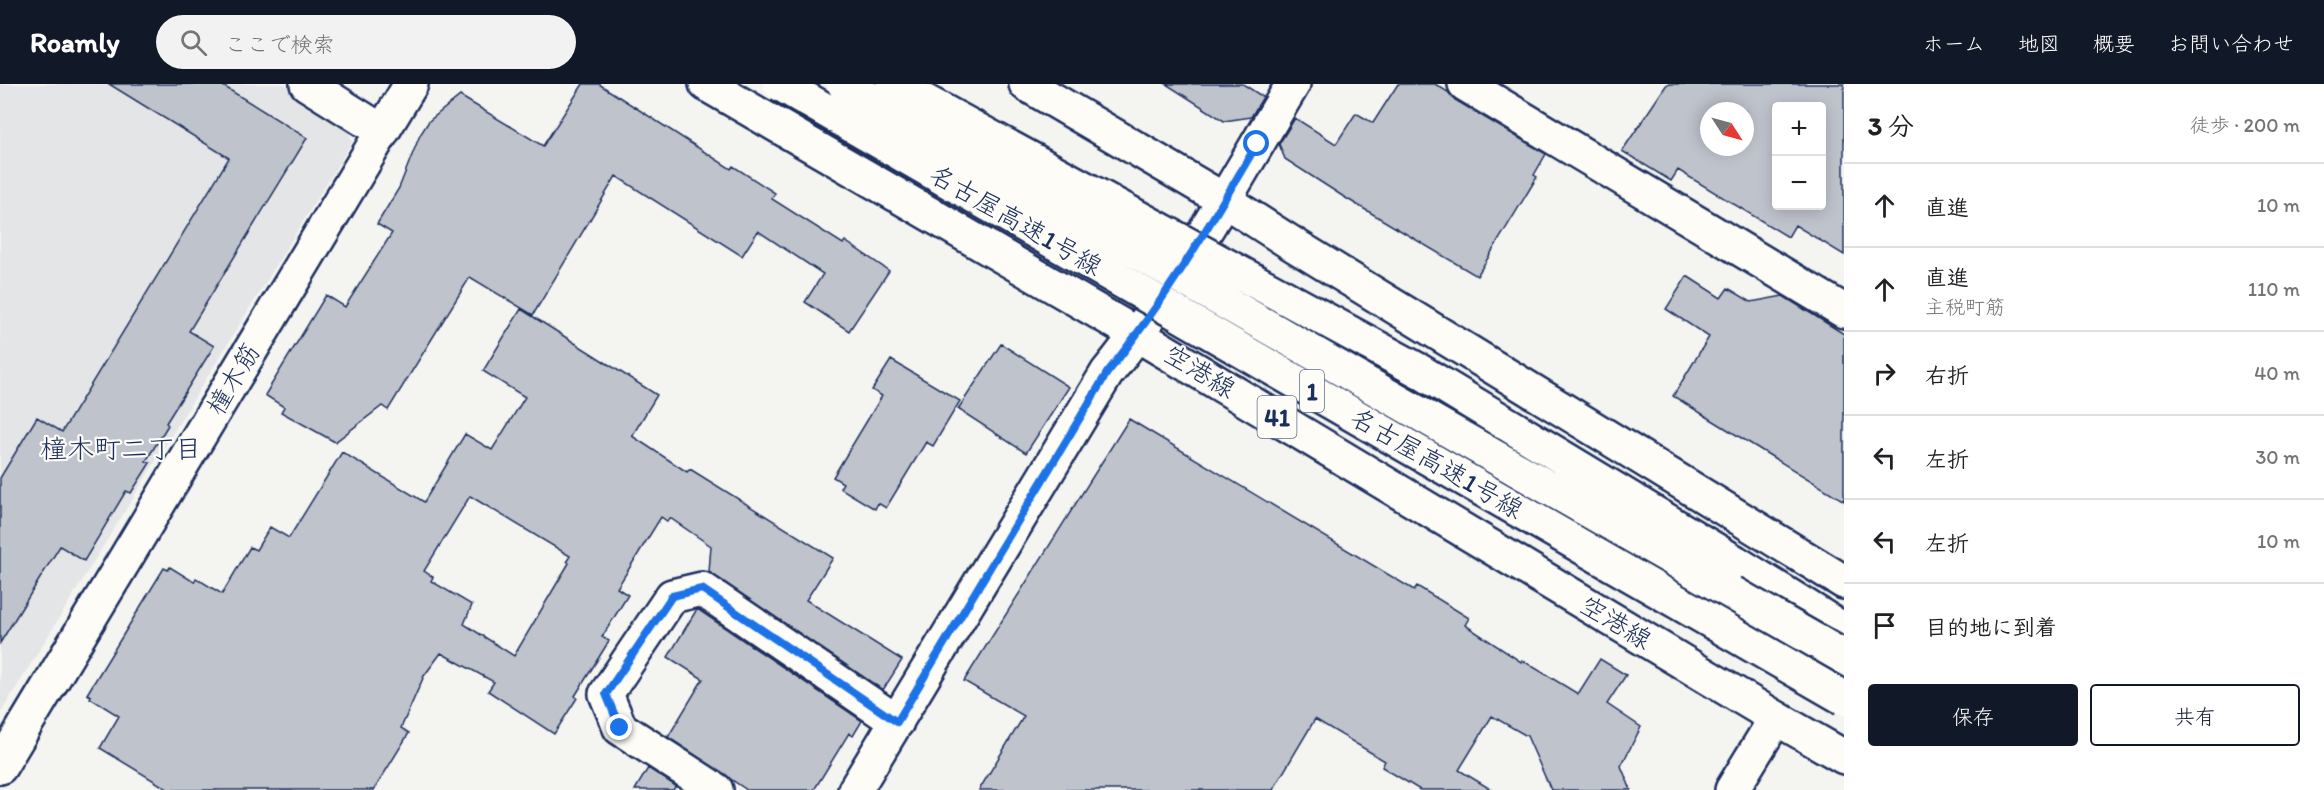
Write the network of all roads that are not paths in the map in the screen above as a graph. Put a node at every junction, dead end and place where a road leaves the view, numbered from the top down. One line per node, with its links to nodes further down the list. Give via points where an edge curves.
1 (307, 84): 10 (main road)
2 (411, 84): 10 (main road, 橦木筋)
3 (706, 84): 13 (main road, 空港線 / 41)
4 (780, 84): 17 (main road, 名古屋高速1号線 / 1, bridge)
5 (844, 84): 16 (main road, 名古屋高速1号線 / 1, bridge)
6 (893, 84): 15 (main road, bridge, via 1418,370)
7 (1293, 84): 11 (main road)
8 (1465, 84): 12 (main road)
9 (1036, 89): 11 (main road)
10 (382, 131): 21 (main road, 橦木筋)
11 (1224, 200): 13 (main road); 14 (main road)
12 (1844, 311)
13 (1138, 335): 18 (main road, 空港線 / 41); 19 (main road, via 1107,373)
14 (1844, 582)
15 (1844, 630)
16 (1844, 657)
17 (1844, 698)
18 (1776, 718): 20 (main road, 空港線 / 41); 24 (main road)
19 (897, 722): 22 (main road, via 702,589 672,596 606,694 620,728); 23 (main road)
20 (1844, 757)
21 (0, 767)
22 (716, 790)
23 (855, 790)
24 (1732, 790)

